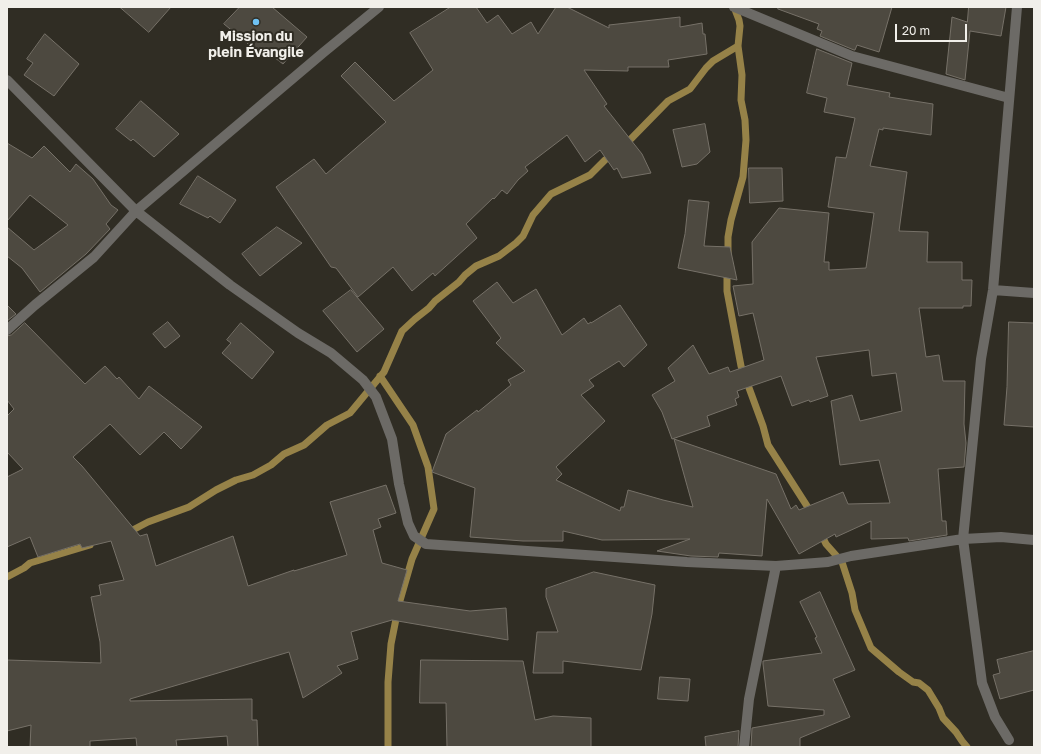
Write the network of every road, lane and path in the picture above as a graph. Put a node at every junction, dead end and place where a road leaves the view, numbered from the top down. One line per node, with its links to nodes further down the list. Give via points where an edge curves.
1 (379, 7): 6 (street)
2 (1017, 7): 5 (street)
3 (737, 8): 5 (street, via 852,56)
4 (7, 80): 6 (street)
5 (1009, 98): 7 (street)
6 (136, 211): 9 (street, via 94,257); 12 (street, via 230,285 331,353 363,380 376,397 392,439 408,523 414,536 426,544)
7 (993, 290): 8 (street); 10 (street, via 981,359)
8 (1034, 293)
9 (7, 330)
10 (963, 539): 11 (street, via 1001,537); 12 (street, via 851,556 828,562); 13 (street, via 982,683 995,717)
11 (1034, 540)
12 (776, 566): 14 (street, via 749,699)
13 (1009, 740)
14 (744, 747)

